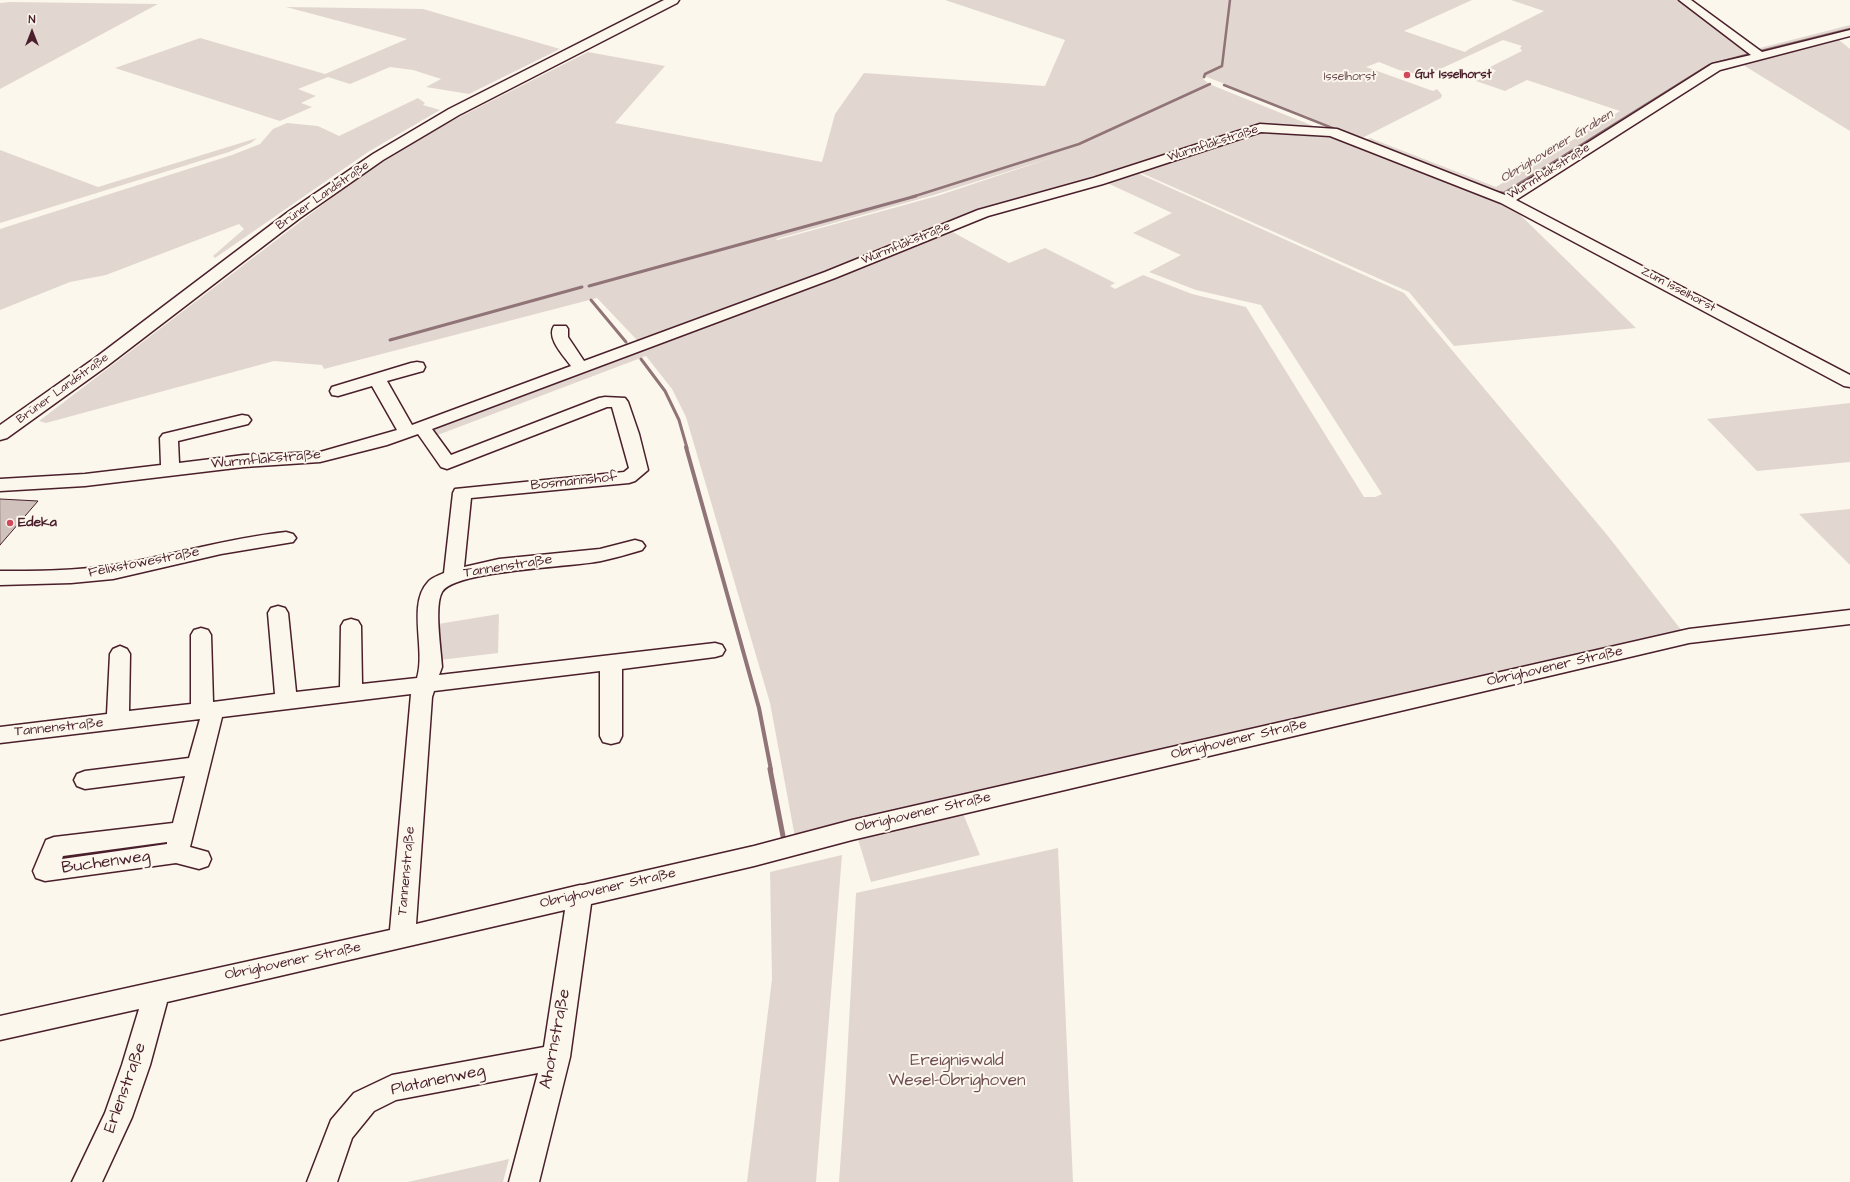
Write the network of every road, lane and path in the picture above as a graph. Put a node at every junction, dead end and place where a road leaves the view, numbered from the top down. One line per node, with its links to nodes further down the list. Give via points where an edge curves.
1 (673, 0): 14 (main road, Brüner Landstraße, via 454,112 378,157 294,215 101,362)
2 (1684, 0): 4 (street)
3 (1850, 33): 4 (street, Wurmflakstraße)
4 (1760, 56): 5 (street, Wurmflakstraße, via 1716,67)
5 (1506, 200): 8 (street, Wurmflakstraße, via 1332,132 1260,128 1098,181 983,213 830,275); 10 (street, Zum Isselhorst)
6 (560, 329): 8 (street, via 560,337)
7 (417, 367): 9 (street)
8 (581, 368): 13 (street, Wurmflakstraße)
9 (377, 380): 11 (street); 13 (street)
10 (1850, 382)
11 (338, 391)
12 (242, 420): 15 (street, via 169,438)
13 (415, 430): 15 (street, Wurmflakstraße, via 320,457 244,461); 19 (street, Bosmannshof, via 447,463 605,402 619,402 630,434 639,470 629,477 462,493)
14 (0, 434)
15 (170, 470): 16 (street, Wurmflakstraße, via 85,480)
16 (0, 485)
17 (286, 538): 20 (street, Felixstowestraße, via 256,540 113,572 79,576)
18 (635, 546): 19 (street, Tannenstraße, via 600,555 499,566)
19 (453, 576): 28 (street, Tannenstraße, via 435,586 428,601 431,667)
20 (0, 578)
21 (278, 613): 30 (street)
22 (1850, 617): 38 (street, Obrighovener Straße, via 1689,636)
23 (351, 626): 29 (street)
24 (201, 635): 31 (street)
25 (715, 650): 27 (street, Tannenstraße)
26 (120, 654): 32 (street, Tannenstraße)
27 (611, 662): 28 (street, Tannenstraße); 34 (street)
28 (424, 685): 29 (street, Tannenstraße); 39 (street, Tannenstraße, via 420,705)
29 (351, 693): 30 (street, Tannenstraße)
30 (286, 701): 31 (street, Tannenstraße)
31 (208, 711): 32 (street, Tannenstraße); 35 (street)
32 (118, 722): 33 (street, Tannenstraße)
33 (0, 735)
34 (611, 736)
35 (198, 766): 36 (street); 37 (street, via 179,842)
36 (84, 780)
37 (199, 859)
38 (580, 895): 39 (street, Obrighovener Straße); 42 (street, Ahornstraße)
39 (402, 938): 40 (street, Obrighovener Straße)
40 (157, 992): 41 (street, Obrighovener Straße); 43 (street, Erlenstraße, via 118,1117)
41 (0, 1028)
42 (556, 1057): 44 (street, Platanenweg, via 392,1088 364,1102 341,1130); 45 (street, Ahornstraße)
43 (87, 1182)
44 (322, 1182)
45 (524, 1182)

